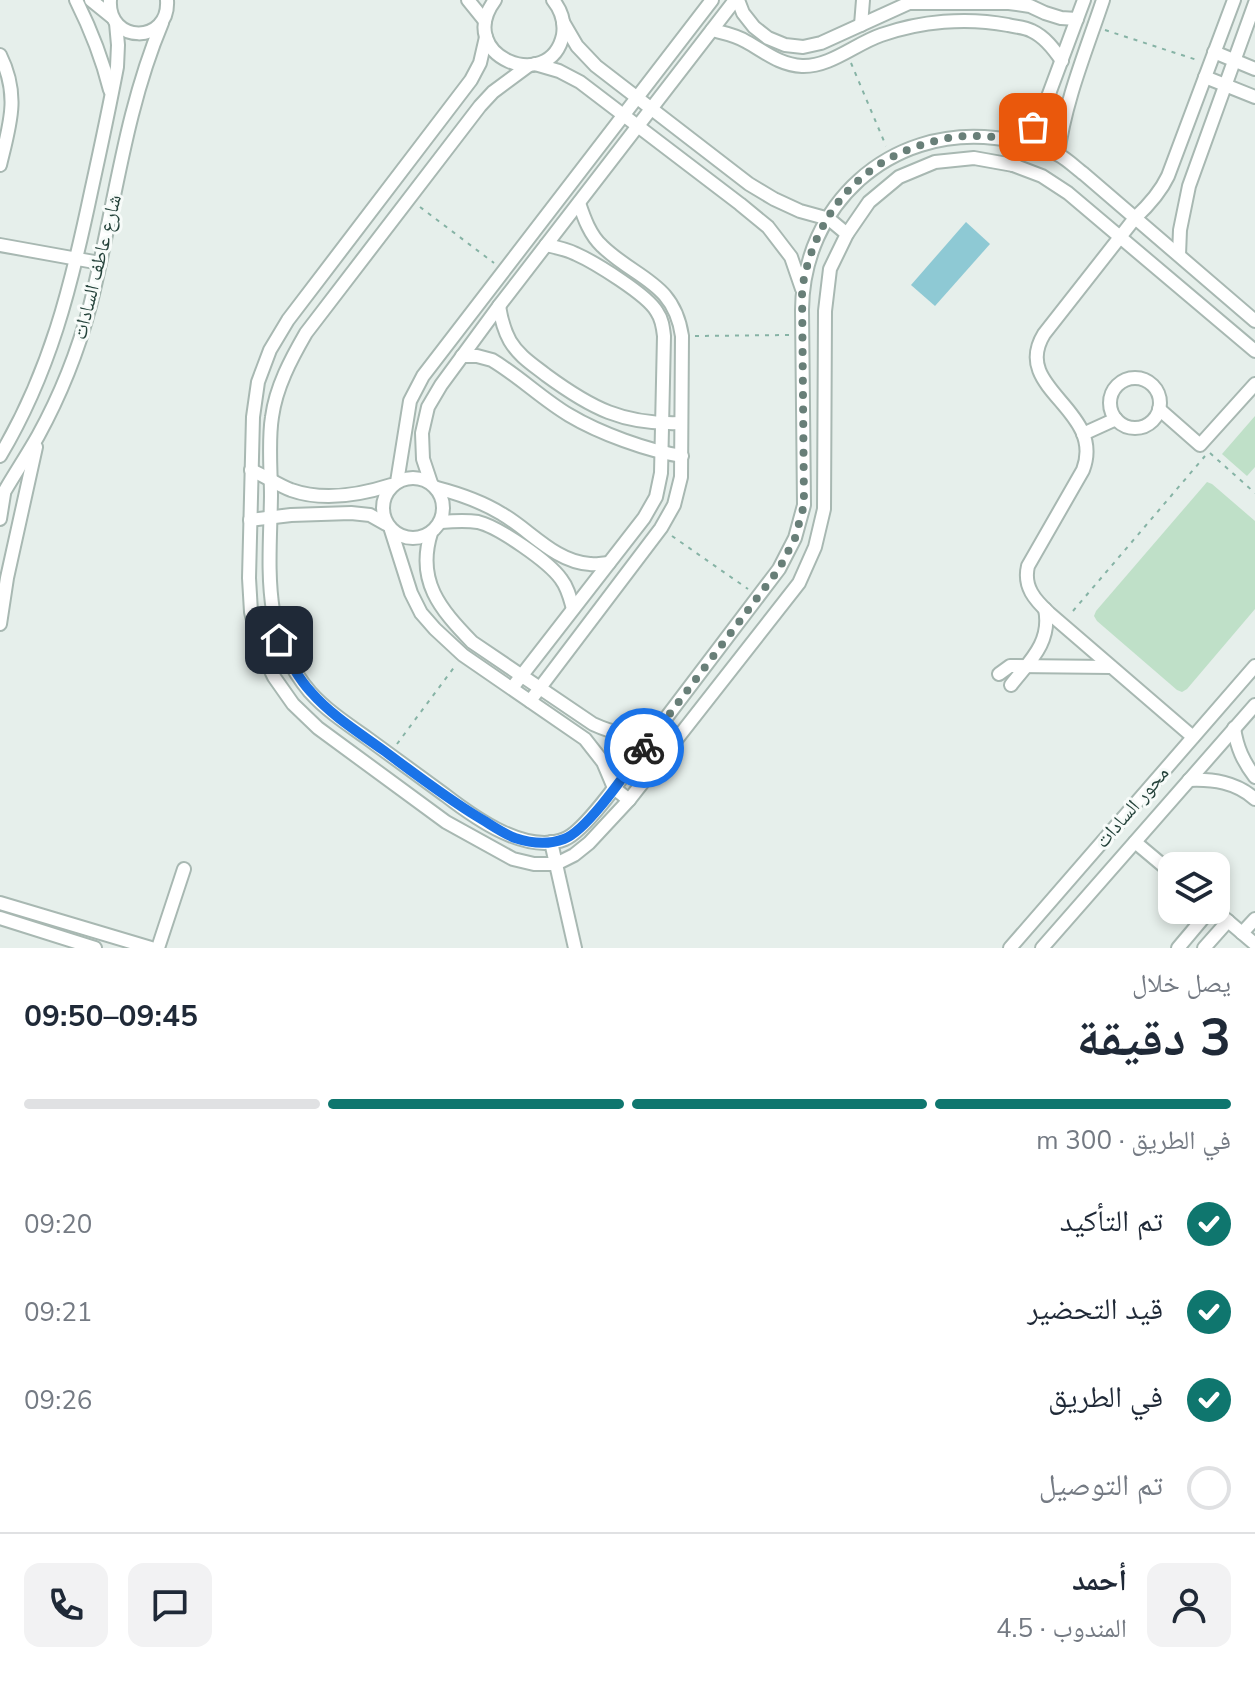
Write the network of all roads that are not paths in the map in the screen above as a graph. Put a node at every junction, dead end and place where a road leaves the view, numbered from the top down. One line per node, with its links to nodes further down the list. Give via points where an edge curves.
1 (76, 0): 35 (street)
2 (91, 0): 22 (street)
3 (110, 0): 22 (street, شارع عاطف السادات)
4 (176, 0): 19 (street, شارع عاطف السادات)
5 (468, 0): 23 (street)
6 (495, 0): 23 (street)
7 (553, 0): 20 (street)
8 (567, 0): 20 (street)
9 (712, 0): 37 (street)
10 (736, 0): 24 (street, via 754,27 785,45 821,43); 25 (street)
11 (863, 0): 24 (street)
12 (1084, 0): 21 (street)
13 (1103, 0): 42 (street, via 1069,98)
14 (1234, 0): 28 (street)
15 (984, 1): 16 (street); 17 (street)
16 (906, 2): 24 (street)
17 (1029, 3): 21 (street, via 1045,13)
18 (1255, 3): 30 (street)
19 (166, 12): 22 (street, via 150,32 128,32); 54 (street, شارع عاطف السادات, via 142,76)
20 (562, 18): 31 (street, via 562,38 555,51); 37 (street, via 577,46)
21 (1077, 19): 29 (street)
22 (114, 20): 35 (street, شارع عاطف السادات, via 118,45)
23 (485, 21): 26 (street)
24 (861, 25)
25 (712, 30): 29 (street, via 746,41 781,62 804,66 917,25 980,22 1030,29); 38 (street)
26 (486, 37): 31 (street, via 505,61); 70 (street, via 471,80 270,350 258,382)
27 (0, 55): 43 (street, via 13,96)
28 (1212, 58): 30 (street); 33 (street)
29 (1062, 61): 41 (street, via 1043,110)
30 (1235, 61): 32 (street); 34 (street)
31 (531, 65): 39 (street, via 580,82); 71 (street, via 480,106 306,333 279,388 272,418)
32 (1255, 69)
33 (1205, 77): 34 (street); 46 (street, via 1168,176)
34 (1227, 86): 36 (street); 52 (street, via 1189,186)
35 (111, 96): 53 (street, شارع عاطف السادات)
36 (1255, 97)
37 (637, 98): 38 (street); 39 (street)
38 (652, 109): 40 (street); 47 (street, via 749,184 787,205)
39 (623, 115): 40 (street); 72 (street, via 423,376 410,401)
40 (638, 127): 45 (street); 55 (street, via 768,227 791,257)
41 (1020, 141): 42 (street); 44 (street); 47 (street, via 976,136 932,141 890,157 844,194)
42 (1058, 154): 46 (street)
43 (0, 165)
44 (1013, 165): 48 (street, via 974,158 935,162 889,185 869,202); 49 (street, via 1068,193)
45 (579, 203): 51 (street); 63 (street, via 601,246 655,286 679,318)
46 (1135, 218): 49 (street); 52 (street)
47 (829, 219): 48 (street); 55 (street, via 806,264)
48 (847, 234): 102 (street, via 830,269 825,311 824,509 815,547 784,604)
49 (1120, 237): 58 (street); 66 (street, via 1044,334 1036,353 1042,378)
50 (0, 245): 53 (street)
51 (546, 245): 56 (street); 64 (street, via 592,262 657,310 664,336)
52 (1179, 255): 57 (street)
53 (77, 259): 54 (street); 68 (street, شارع عاطف السادات, via 50,351)
54 (100, 263): 65 (street, شارع عاطف السادات, via 75,352)
55 (802, 289): 96 (street, via 804,505 795,538 779,569)
56 (499, 306): 59 (street); 64 (street, via 509,340 520,355 574,395 616,415)
57 (1255, 321)
58 (1255, 351)
59 (462, 356): 67 (street, via 492,360 569,415); 73 (street, via 428,407 422,433 423,459)
60 (1255, 384): 61 (street, via 1200,445)
61 (1159, 409): 62 (street, via 1137,428); 62 (street, via 1151,383 1127,379 1111,396)
62 (1116, 419): 66 (street)
63 (681, 423): 64 (street); 69 (street)
64 (662, 424): 67 (street)
65 (39, 434): 74 (street, شارع عاطف السادات); 84 (street)
66 (1083, 434): 83 (street, via 1083,470 1028,566 1028,588)
67 (662, 453): 69 (street); 81 (street, via 656,497)
68 (0, 456)
69 (682, 456): 91 (street, via 674,505 661,528)
70 (251, 470): 71 (street); 77 (street)
71 (271, 479): 72 (street, via 312,495 373,491); 75 (street)
72 (395, 483): 73 (street, via 414,477); 79 (street, via 382,502)
73 (434, 486): 78 (street, via 442,499); 81 (street, via 483,503 572,560)
74 (2, 495): 76 (street)
75 (271, 517): 77 (street); 79 (street, via 351,513 370,515); 103 (street, via 272,610 279,640 311,692 456,804 501,831)
76 (0, 519)
77 (250, 520): 106 (street, via 251,612 259,646 293,704 446,822 513,859)
78 (440, 522): 80 (street); 82 (street, via 460,520 499,530 560,577)
79 (389, 527): 80 (street, via 410,538); 92 (street, via 421,613 463,655)
80 (431, 533): 89 (street, via 425,568 441,606 472,642)
81 (609, 563): 82 (street)
82 (573, 609): 89 (street)
83 (1045, 609): 85 (street, via 1045,639); 87 (street)
84 (0, 624)
85 (1027, 666): 87 (street); 88 (street, via 1010,666); 90 (street)
86 (1255, 666): 97 (street, محور السادات)
87 (1111, 667): 97 (street)
88 (999, 674)
89 (522, 675): 91 (street); 92 (street)
90 (1011, 685)
91 (540, 687): 93 (street); 96 (street, via 612,733)
92 (512, 688): 93 (street)
93 (530, 701): 100 (street, via 585,739)
94 (1255, 705): 95 (street, محور السادات)
95 (1234, 728): 98 (street, via 1237,747); 99 (street, محور السادات)
96 (653, 736): 100 (street)
97 (1193, 737): 122 (street, محور السادات)
98 (1255, 777)
99 (1189, 780): 101 (street, via 1229,784); 104 (street, محور السادات)
100 (614, 788): 102 (street); 103 (street, via 579,830)
101 (1255, 799)
102 (629, 800): 106 (street, via 589,843)
103 (551, 842): 106 (street)
104 (1135, 842): 105 (street); 123 (street, محور السادات)
105 (1158, 861)
106 (556, 864): 121 (street)
107 (184, 869): 120 (street)
108 (0, 903): 114 (street)
109 (0, 918): 117 (street)
110 (1255, 919): 115 (street)
111 (1230, 923): 115 (street)
112 (1200, 924): 124 (street)
113 (1225, 924): 125 (street)
114 (74, 925): 117 (street); 119 (street)
115 (1242, 933): 116 (street)
116 (1255, 944)
117 (77, 945): 118 (street)
118 (95, 948)
119 (151, 948)
120 (158, 948)
121 (575, 948)
122 (1010, 948)
123 (1042, 948)
124 (1178, 948)
125 (1204, 948)

